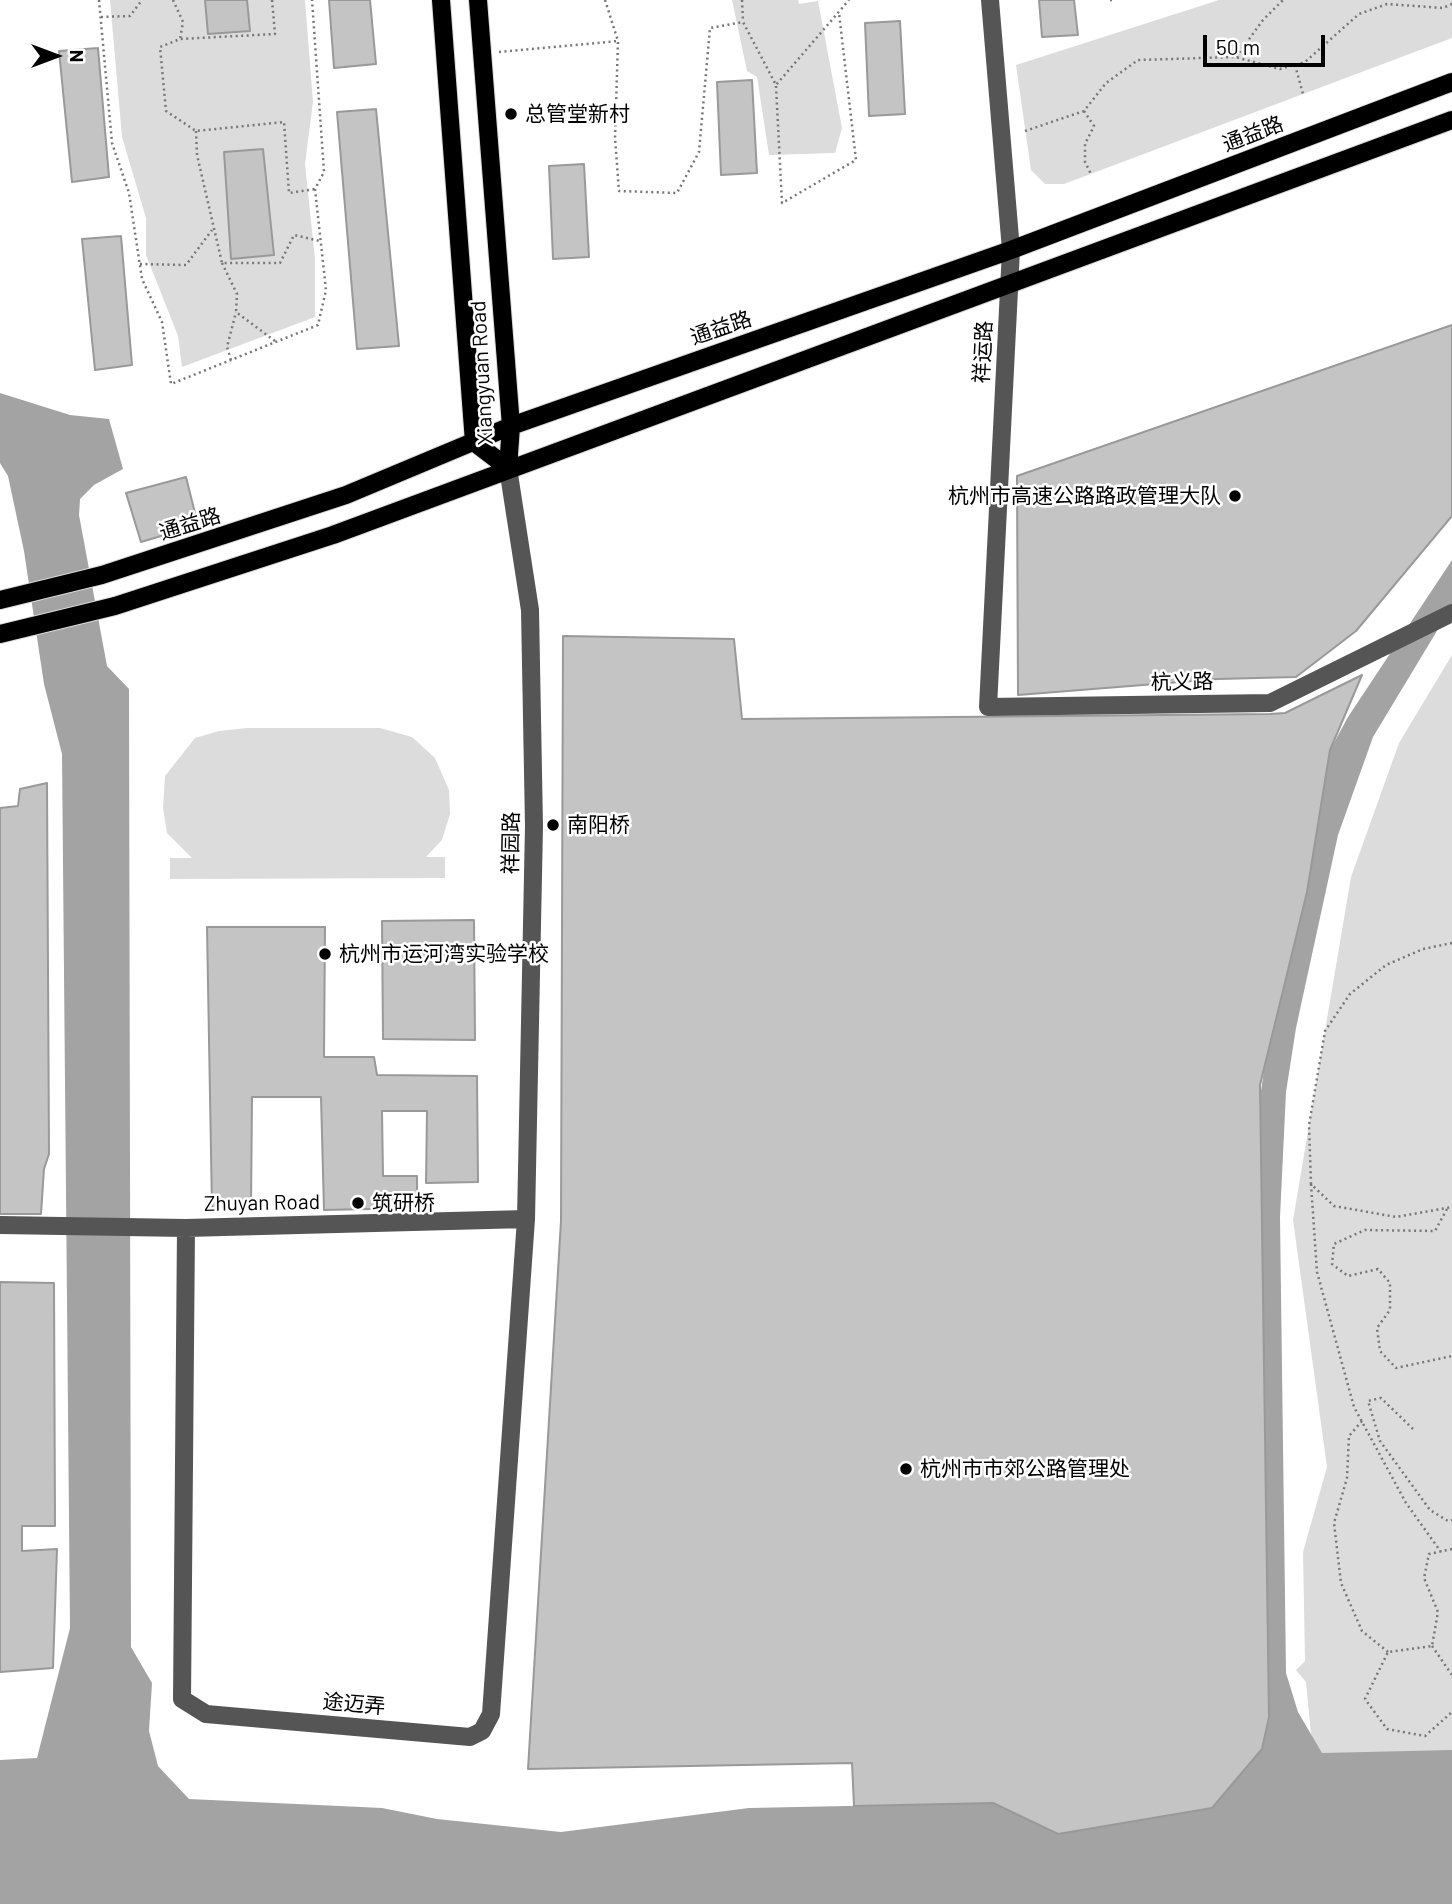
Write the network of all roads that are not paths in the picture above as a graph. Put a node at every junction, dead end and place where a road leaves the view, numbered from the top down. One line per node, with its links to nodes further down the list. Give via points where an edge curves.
1 (441, 0): 9 (main road, Xiangyuan Road)
2 (478, 0): 8 (main road, Xiangyuan Road)
3 (990, 0): 6 (street, 祥运路)
4 (1452, 82): 6 (main road, 通益路)
5 (1452, 120): 7 (main road)
6 (1011, 250): 7 (street, 祥运路); 8 (main road, 通益路)
7 (1010, 285): 10 (main road); 14 (street, 祥运路)
8 (511, 426): 9 (main road, 通益路); 10 (main road, Xiangyuan Road)
9 (474, 442): 10 (main road, Xiangyuan Road); 11 (main road, 通益路, via 346,495 103,575)
10 (508, 468): 13 (main road, via 333,535 115,607); 15 (street, 祥园路, via 531,624 534,826)
11 (0, 600)
12 (1452, 612): 14 (street, 杭义路, via 1270,703)
13 (0, 634)
14 (988, 708)
15 (526, 1219): 17 (street, Zhuyan Road); 17 (street, 途迈弄, via 491,1714 482,1731 470,1737 206,1714 182,1699)
16 (0, 1225): 17 (street, Zhuyan Road)
17 (186, 1228)

